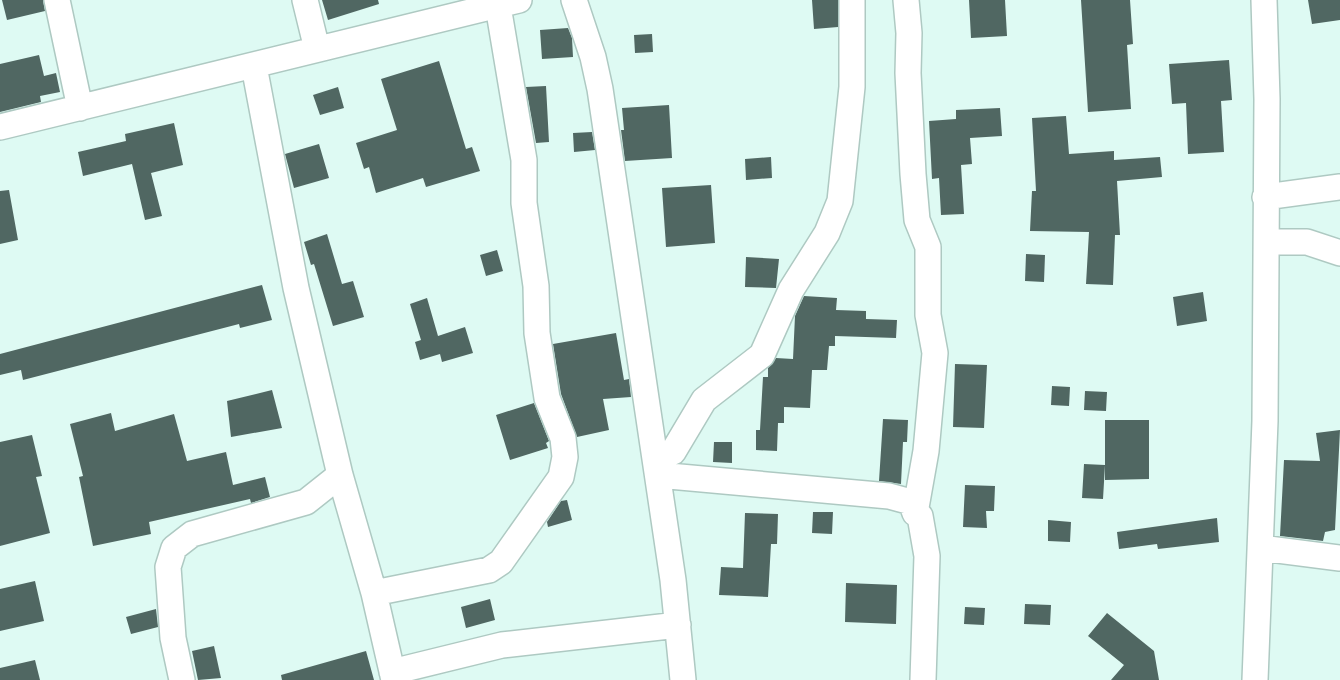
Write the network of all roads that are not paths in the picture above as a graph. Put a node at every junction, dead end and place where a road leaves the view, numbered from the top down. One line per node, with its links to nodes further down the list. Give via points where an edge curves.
1 (57, 0): 10 (street)
2 (305, 0): 8 (street)
3 (574, 0): 16 (street, via 592,50 600,89)
4 (852, 0): 16 (street, via 852,87 840,201 830,225 791,290 762,356 704,400 673,452)
5 (906, 0): 18 (street, via 913,174 917,220 928,247 928,315 935,353 926,451)
6 (1264, 0): 13 (street)
7 (508, 3): 8 (street); 21 (street, via 524,160 524,203 536,286 538,342 547,398 563,438 565,457 561,477 501,562 490,570)
8 (317, 50): 9 (street)
9 (254, 66): 10 (street); 17 (street, via 296,288)
10 (80, 108): 11 (street)
11 (0, 128)
12 (1340, 187): 13 (street)
13 (1265, 197): 14 (street)
14 (1267, 242): 15 (street, via 1307,242); 19 (street)
15 (1340, 253)
16 (657, 467): 18 (street, via 889,496 911,502); 22 (street)
17 (340, 475): 21 (street); 24 (street, via 306,502 192,534 174,548 168,567 173,638)
18 (915, 513): 26 (street, via 920,516 926,556)
19 (1262, 548): 20 (street); 27 (street)
20 (1340, 558)
21 (374, 593): 23 (street)
22 (678, 625): 23 (street, via 502,645); 25 (street)
23 (393, 676)
24 (182, 680)
25 (683, 680)
26 (922, 680)
27 (1255, 680)

